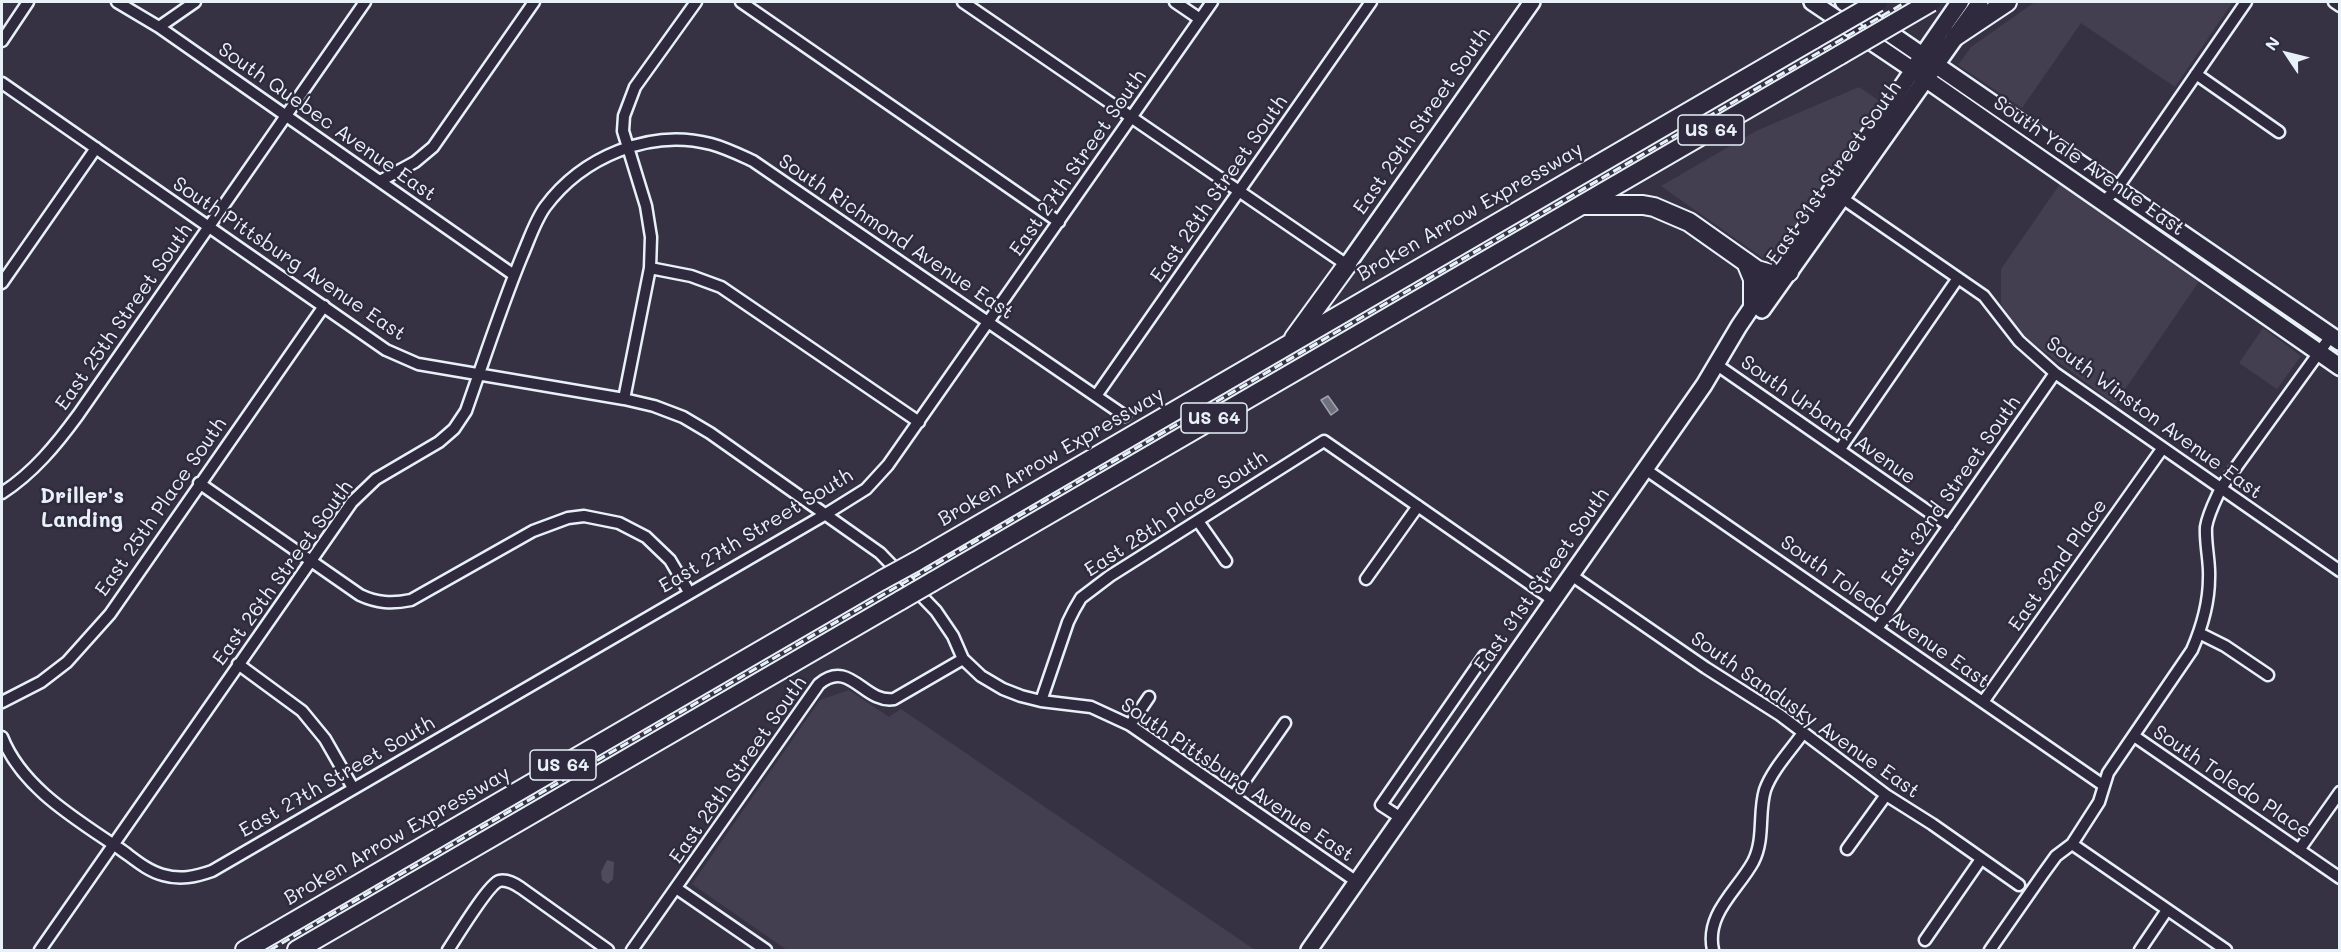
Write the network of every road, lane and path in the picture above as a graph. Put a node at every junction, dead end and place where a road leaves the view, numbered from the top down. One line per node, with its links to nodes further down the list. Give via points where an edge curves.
1 (40, 2): 22 (street)
2 (117, 2): 25 (street, South Quebec Avenue East)
3 (195, 2): 25 (street)
4 (365, 2): 31 (street, East 25th Street South)
5 (534, 2): 36 (street, via 433,147)
6 (696, 2): 34 (street, via 629,100 623,131)
7 (741, 2): 42 (street)
8 (963, 2): 32 (street)
9 (1175, 2): 24 (street)
10 (1212, 2): 24 (street, East 27th Street South)
11 (1371, 2): 37 (street, East 28th Street South)
12 (1532, 2): 45 (main road, East 29th Street South)
13 (1812, 2): 28 (main road, South Yale Avenue East)
14 (1844, 2): 28 (main road, South Yale Avenue East)
15 (1878, 2): 55 (highway, Broken Arrow Expressway / US 64, bridge)
16 (1931, 2): 41 (highway, US 64, bridge)
17 (1960, 2): 28 (main road, East 31st Street South)
18 (1980, 2): 26 (main road, East 31st Street South)
19 (2007, 2): 26 (highway)
20 (2246, 2): 29 (street)
21 (2334, 2): 23 (street)
22 (25, 6): 27 (street)
23 (2340, 6)
24 (1200, 19): 32 (street, East 27th Street South)
25 (159, 27): 31 (street, South Quebec Avenue East)
26 (1956, 36): 28 (main road, East 31st Street South)
27 (2, 41)
28 (1924, 67): 38 (main road, South Yale Avenue East); 39 (main road, East 31st Street South); 40 (main road, South Yale Avenue East); 47 (main road, East 31st Street South)
29 (2196, 74): 33 (street); 38 (street)
30 (2, 83): 35 (street, South Pittsburg Avenue East)
31 (286, 116): 36 (street, South Quebec Avenue East); 43 (street, East 25th Street South)
32 (1131, 117): 37 (street); 42 (street, East 27th Street South)
33 (2279, 132)
34 (628, 147): 46 (street, via 650,222); 48 (street, East 26th Street South, via 585,168 544,208); 53 (street, South Richmond Avenue East, via 684,140 711,144 753,161)
35 (96, 148): 43 (street, South Pittsburg Avenue East); 50 (street)
36 (380, 181): 48 (street, South Quebec Avenue East)
37 (1240, 190): 45 (street); 61 (street, East 28th Street South)
38 (2116, 190): 40 (street); 54 (main road, South Yale Avenue East)
39 (1842, 198): 47 (main road, East 31st Street South); 49 (street, South Winston Avenue East)
40 (2103, 202): 56 (main road, South Yale Avenue East)
41 (1582, 206): 44 (highway, via 1644,205 1666,211 1689,222); 116 (highway, US 64, bridge)
42 (1059, 222): 53 (street, East 27th Street South)
43 (209, 226): 52 (street, South Pittsburg Avenue East); 70 (street, East 25th Street South, via 59,440)
44 (1746, 262): 47 (highway, via 1764,273); 51 (highway, via 1752,276)
45 (1347, 265): 55 (highway)
46 (650, 268): 62 (street); 64 (street, via 721,287)
47 (1782, 273): 51 (main road, East 31st Street South); 57 (main road, East 31st Street South, via 1747,331)
48 (514, 275): 60 (street, East 26th Street South)
49 (1958, 279): 59 (street, South Winston Avenue East, via 1984,296 2019,341); 65 (street)
50 (2, 283)
51 (1753, 305): 57 (main road, East 31st Street South)
52 (324, 306): 60 (street, South Pittsburg Avenue East, via 398,356 418,364); 68 (street, East 25th Place South)
53 (989, 322): 61 (street, South Richmond Avenue East); 64 (street, East 27th Street South)
54 (2335, 339): 56 (street)
55 (1291, 342): 115 (highway, Broken Arrow Expressway / US 64, bridge)
56 (2319, 353): 58 (main road, South Yale Avenue East); 69 (street)
57 (1717, 365): 65 (street, South Urbana Avenue); 67 (main road, East 31st Street South)
58 (2340, 367)
59 (2055, 373): 66 (street, South Winston Avenue East); 74 (street, East 32nd Street South)
60 (479, 375): 62 (street, South Pittsburg Avenue East); 75 (street, East 26th Street South, via 466,411 454,429 440,442 364,489)
61 (1096, 396): 63 (street, South Richmond Avenue East)
62 (624, 399): 72 (street, South Pittsburg Avenue East, via 672,412 691,422)
63 (1125, 416)
64 (919, 422): 72 (street, East 27th Street South, via 866,489)
65 (1840, 449): 74 (street, South Urbana Avenue)
66 (2162, 449): 69 (street, South Winston Avenue East); 91 (street, East 32nd Place)
67 (1645, 469): 78 (main road, East 31st Street South); 82 (street, South Toledo Avenue East)
68 (199, 483): 75 (street); 90 (street, East 25th Place South, via 88,640 41,682)
69 (2221, 489): 77 (street, South Winston Avenue East); 83 (street, via 2206,529 2210,578)
70 (2, 494)
71 (1418, 506): 73 (street, East 28th Place South, via 1324,441); 79 (street); 81 (street)
72 (826, 514): 80 (street, East 27th Street South); 85 (street, South Pittsburg Avenue East, via 880,553 936,611)
73 (1198, 521): 76 (street); 89 (street, East 28th Place South, via 1081,598 1068,622)
74 (1949, 526): 82 (street, East 32nd Street South)
75 (310, 561): 80 (street, via 370,600 402,602 547,524 585,516 619,523 646,537 670,560); 86 (street, East 26th Street South)
76 (1226, 561)
77 (2338, 568)
78 (1571, 575): 81 (main road, East 31st Street South); 94 (street, South Sandusky Avenue East)
79 (1366, 579)
80 (689, 592): 98 (street, East 27th Street South)
81 (1553, 600): 102 (main road, East 31st Street South)
82 (1877, 629): 91 (street, South Toledo Avenue East)
83 (2199, 633): 87 (street); 95 (street, via 2184,664)
84 (1484, 656): 102 (street, East 31st Street South, via 1381,805)
85 (963, 659): 89 (street, South Pittsburg Avenue East, via 1003,689); 111 (street, East 28th Street South, via 902,696 888,700 847,678 835,676 824,680)
86 (238, 664): 98 (street, via 302,711 325,739); 103 (street, East 26th Street South)
87 (2268, 675)
88 (1149, 697): 93 (street)
89 (1041, 701): 93 (street, South Pittsburg Avenue East, via 1091,707)
90 (2, 702)
91 (1983, 702): 97 (street, South Toledo Avenue East)
92 (1285, 723): 101 (street)
93 (1130, 725): 101 (street, South Pittsburg Avenue East)
94 (1803, 732): 100 (street, South Sandusky Avenue East); 122 (street, via 1769,781 1758,849 1720,908 1711,932)
95 (2134, 736): 97 (street); 106 (street, South Toledo Place)
96 (2, 737): 103 (street, East 27th Street South, via 12,757 46,796)
97 (2103, 785): 104 (street, via 2099,802)
98 (353, 788): 103 (street, East 27th Street South, via 212,871 189,878 159,874)
99 (2340, 792): 106 (street)
100 (1886, 795): 105 (street); 107 (street, South Sandusky Avenue East)
101 (1234, 796): 109 (street, South Pittsburg Avenue East)
102 (1401, 818): 109 (main road, East 31st Street South)
103 (113, 844): 114 (street, East 26th Street South)
104 (2072, 844): 112 (street); 123 (street, via 2056,856)
105 (1847, 849)
106 (2299, 850): 108 (street, South Toledo Place)
107 (1982, 859): 110 (street, South Sandusky Avenue East); 113 (street)
108 (2340, 878)
109 (1357, 882): 121 (main road, East 31st Street South)
110 (2019, 885)
111 (676, 888): 119 (street, East 28th Street South); 120 (street)
112 (2167, 910): 124 (street); 125 (street)
113 (1925, 940)
114 (40, 951)
115 (245, 951)
116 (297, 951)
117 (448, 951): 118 (street, via 488,891 502,881 514,883)
118 (608, 951)
119 (632, 951)
120 (766, 951)
121 (1309, 951)
122 (1713, 951)
123 (1990, 951)
124 (2140, 951)
125 (2226, 951)

